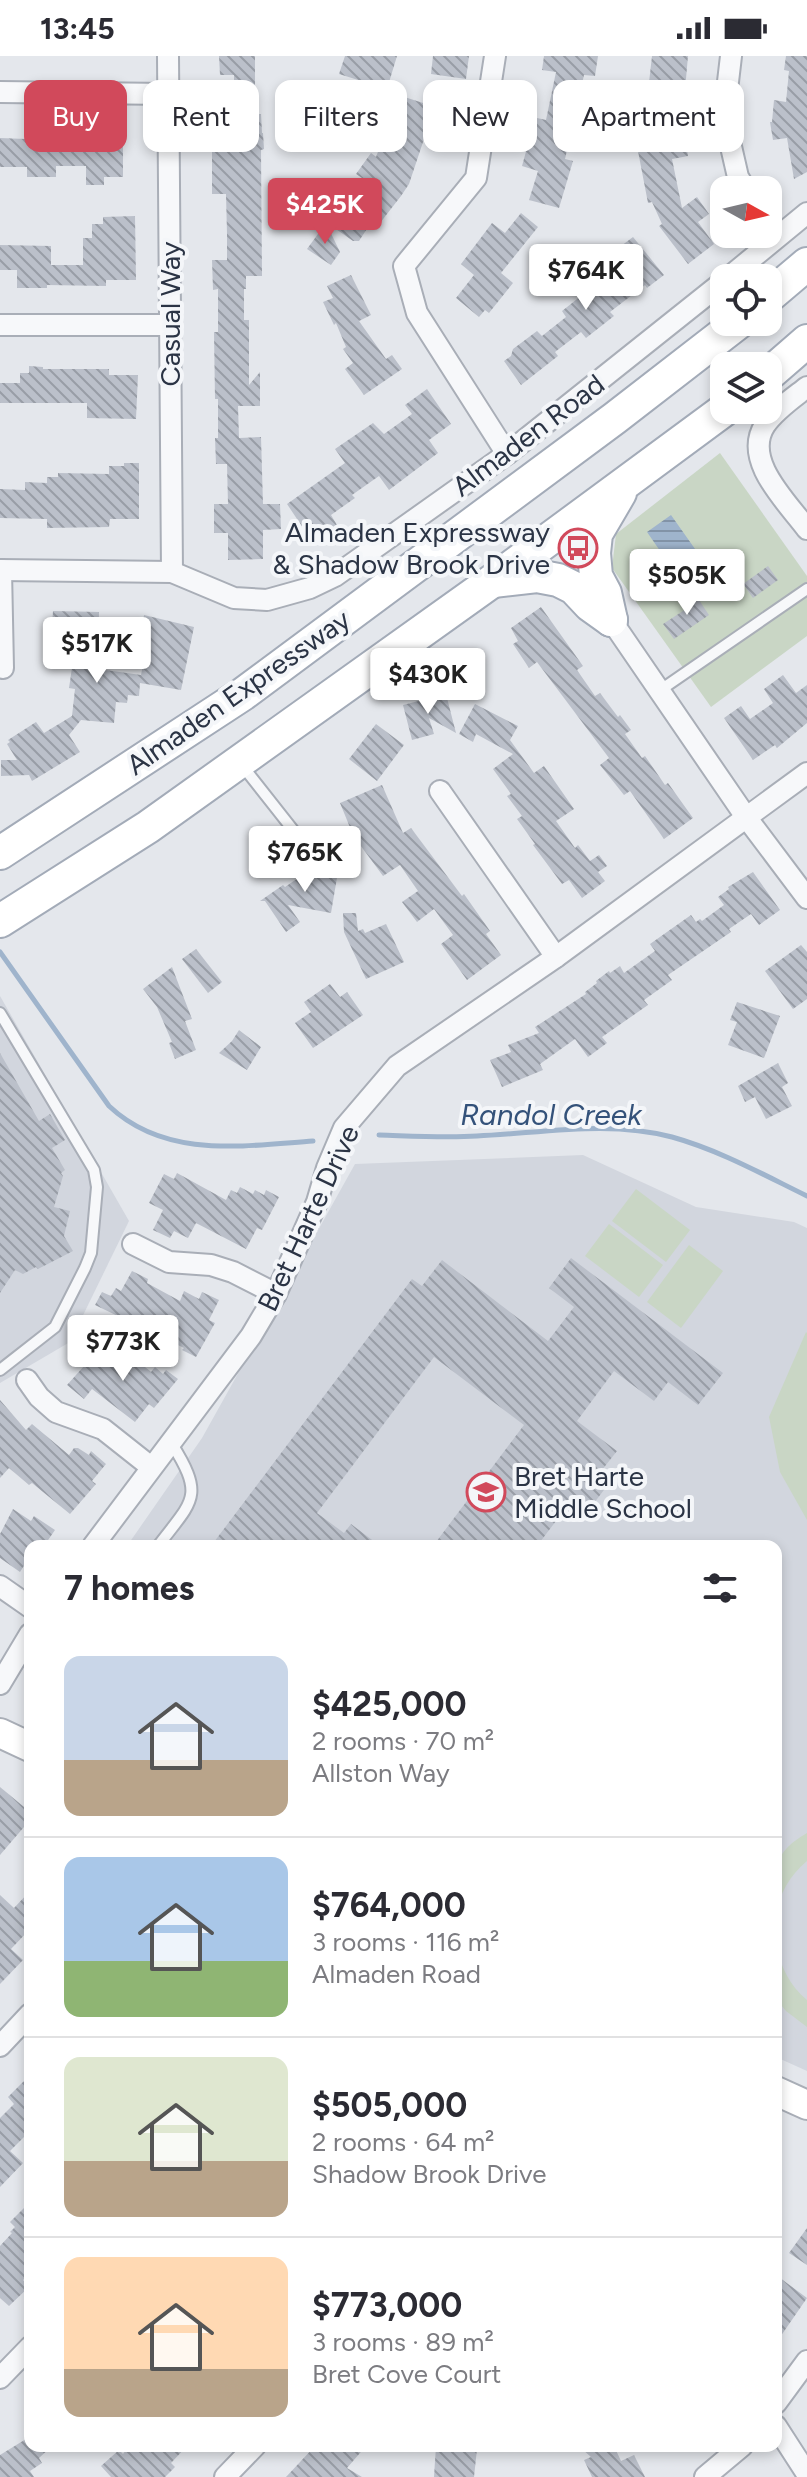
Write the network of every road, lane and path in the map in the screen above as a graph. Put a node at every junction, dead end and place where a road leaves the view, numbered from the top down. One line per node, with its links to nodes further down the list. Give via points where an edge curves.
1 (168, 56): 4 (street, Casual Way)
2 (495, 56): 23 (street, via 476,178 404,266 417,313)
3 (731, 56): 8 (street, via 724,116)
4 (168, 80)
5 (0, 92): 6 (street)
6 (143, 94)
7 (169, 152): 17 (street, Casual Way)
8 (738, 176)
9 (807, 213): 10 (street, Almaden Road)
10 (782, 226)
11 (757, 248): 12 (street, Almaden Road)
12 (741, 264)
13 (807, 264): 14 (main road)
14 (782, 285)
15 (710, 293): 23 (street, Almaden Road)
16 (0, 325): 17 (street)
17 (170, 325): 27 (street, Casual Way)
18 (721, 336): 38 (main road, Almaden Expressway, via 243,694)
19 (807, 341): 20 (main road)
20 (782, 363)
21 (807, 387): 25 (street, via 765,424 757,454)
22 (710, 420): 24 (main road, Almaden Expressway)
23 (507, 454): 27 (street, Almaden Road, via 335,576 310,588 267,600 234,598)
24 (625, 483): 28 (main road, Almaden Expressway); 30 (main road, via 596,534 594,553)
25 (807, 529)
26 (1, 570): 27 (street); 31 (street)
27 (172, 572)
28 (491, 582): 30 (main road, via 537,576 558,580); 33 (main road, Almaden Expressway)
29 (807, 589): 32 (lane)
30 (611, 620): 32 (street)
31 (3, 668)
32 (659, 691): 36 (street)
33 (240, 762): 37 (lane); 40 (main road, Almaden Expressway)
34 (807, 773): 36 (street, Bret Harte Drive)
35 (440, 791): 41 (street)
36 (746, 817): 39 (street); 41 (street, Bret Harte Drive)
37 (297, 835)
38 (0, 853)
39 (807, 898)
40 (2, 920)
41 (556, 957): 44 (street, Bret Harte Drive, via 397,1066 344,1128)
42 (0, 1013): 45 (lane, via 94,1170 97,1187 91,1253 55,1327)
43 (133, 1244): 44 (street, via 169,1262 233,1272)
44 (276, 1294): 47 (street, Bret Harte Drive)
45 (0, 1370)
46 (27, 1380): 48 (street, via 56,1412 103,1429)
47 (172, 1444): 48 (street, Bret Harte Drive); 50 (lane, via 188,1469 193,1497)
48 (151, 1467): 49 (street, Bret Harte Drive)
49 (97, 1540)
50 (162, 1540)
51 (0, 1586): 52 (street)
52 (24, 1603)
53 (24, 1644): 54 (street)
54 (0, 1684)
55 (0, 1733): 56 (street)
56 (24, 1744)
57 (24, 2020): 58 (street)
58 (0, 2046)
59 (782, 2094): 60 (street)
60 (807, 2105)
61 (24, 2353): 63 (street)
62 (807, 2361): 64 (street)
63 (0, 2378)
64 (782, 2395)
65 (782, 2435): 68 (street)
66 (249, 2452): 69 (street)
67 (735, 2452): 70 (street)
68 (807, 2474)
69 (225, 2477)
70 (705, 2477)

